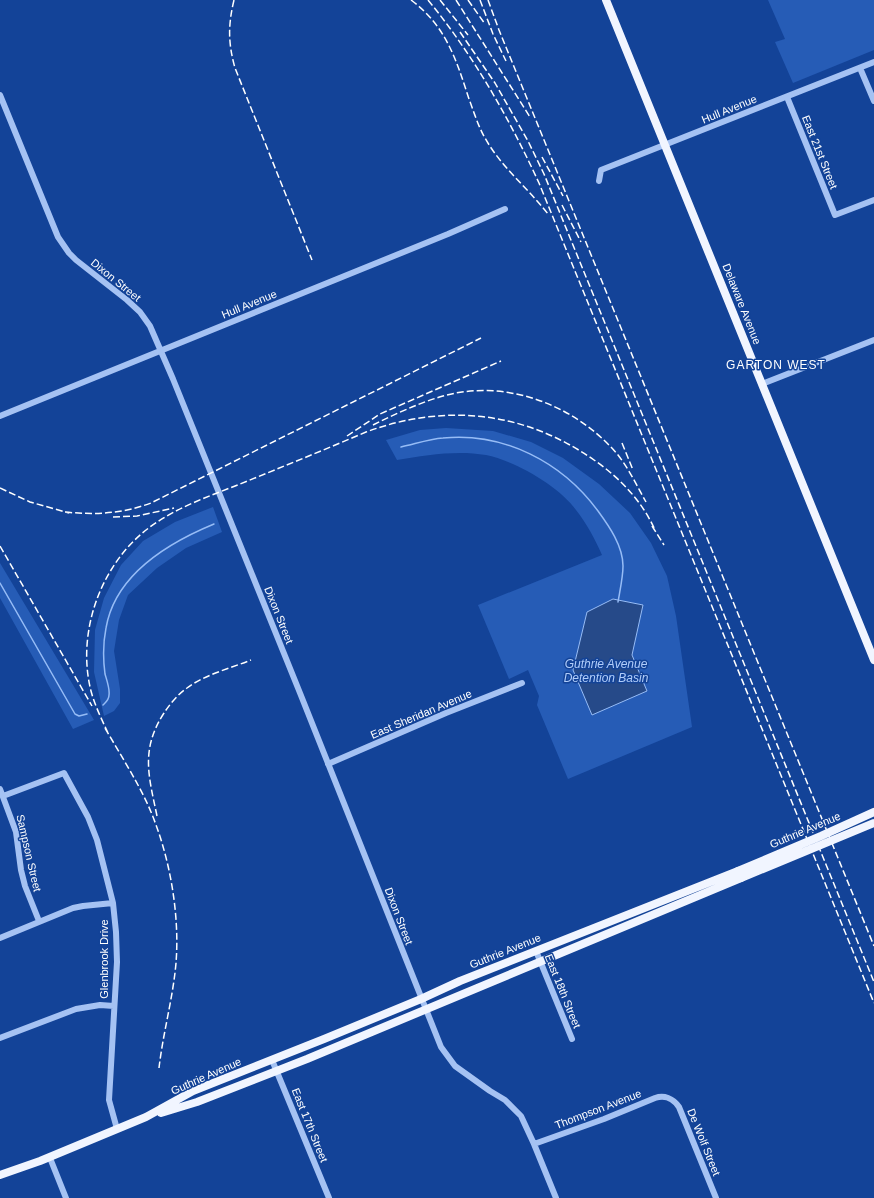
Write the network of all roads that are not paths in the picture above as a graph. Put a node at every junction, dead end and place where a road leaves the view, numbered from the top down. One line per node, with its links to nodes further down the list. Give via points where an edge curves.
1 (606, 0): 7 (main road, Delaware Avenue)
2 (874, 62): 3 (street, Hull Avenue)
3 (860, 68): 5 (street, Hull Avenue); 6 (street)
4 (0, 95): 12 (street, Dixon Street, via 58,237 76,260 140,312 150,326)
5 (787, 97): 7 (street, Hull Avenue); 9 (street, East 21st Street, via 835,215)
6 (874, 101)
7 (666, 145): 8 (street, Hull Avenue, via 601,170); 13 (main road, Delaware Avenue)
8 (599, 181)
9 (874, 200)
10 (505, 209): 12 (street, Hull Avenue)
11 (874, 340): 13 (street)
12 (161, 351): 14 (street, Hull Avenue); 17 (street, Dixon Street)
13 (762, 384): 15 (main road, Delaware Avenue)
14 (0, 416)
15 (874, 660)
16 (522, 683): 17 (street, East Sheridan Avenue)
17 (328, 764): 28 (street, Dixon Street)
18 (0, 789): 19 (street, Sampson Street)
19 (3, 796): 23 (street, Glenbrook Drive, via 64,773 97,840); 24 (street, Sampson Street, via 16,832 25,886)
20 (874, 812): 22 (main road, Guthrie Avenue, bridge)
21 (874, 823): 22 (main road, Guthrie Avenue, bridge)
22 (740, 874): 26 (main road, Guthrie Avenue, via 621,916); 27 (main road, Guthrie Avenue)
23 (113, 903): 24 (street, via 73,908); 29 (street, Glenbrook Drive, via 116,939)
24 (40, 922): 25 (street)
25 (0, 938)
26 (536, 951): 27 (street, East 18th Street); 28 (main road, Guthrie Avenue)
27 (540, 962): 30 (main road, Guthrie Avenue); 32 (street, East 18th Street)
28 (421, 999): 30 (street, Dixon Street); 33 (main road, Guthrie Avenue)
29 (114, 1006): 31 (street, via 81,1008); 37 (street, Glenbrook Drive, via 109,1100)
30 (426, 1010): 34 (main road, Guthrie Avenue); 38 (street, Dixon Street, via 441,1047 455,1066 505,1100 521,1116)
31 (0, 1038)
32 (572, 1039)
33 (272, 1060): 34 (street, East 17th Street); 36 (main road, Guthrie Avenue, via 193,1091)
34 (277, 1071): 36 (main road, Guthrie Avenue, via 197,1102); 42 (street, East 17th Street)
35 (669, 1098): 38 (street, Thompson Avenue, via 655,1098); 44 (street, De Wolf Street, via 678,1107)
36 (146, 1117): 37 (main road, Guthrie Avenue)
37 (117, 1129): 39 (main road, Guthrie Avenue)
38 (534, 1144): 43 (street, Dixon Street)
39 (50, 1158): 40 (main road, Guthrie Avenue); 41 (street)
40 (0, 1176)
41 (66, 1198)
42 (329, 1198)
43 (556, 1198)
44 (716, 1198)

